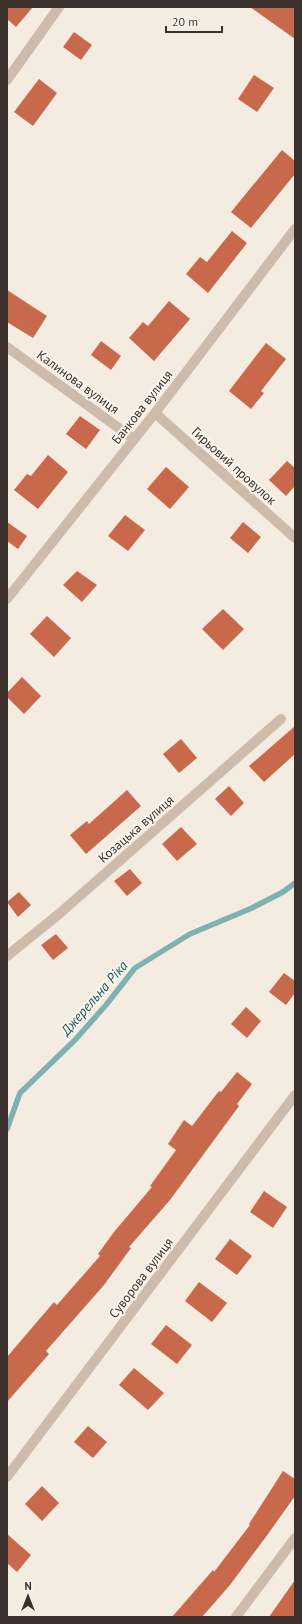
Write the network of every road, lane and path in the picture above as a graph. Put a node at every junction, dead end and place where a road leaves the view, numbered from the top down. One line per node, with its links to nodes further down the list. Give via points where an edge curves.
1 (59, 7): 2 (street)
2 (7, 80)
3 (295, 229): 5 (street, Банкова вулиця)
4 (7, 347): 6 (street, Калинова вулиця)
5 (155, 413): 6 (street, Банкова вулиця); 7 (street, Гирьовий провулок)
6 (134, 438): 8 (street, Банкова вулиця)
7 (295, 538)
8 (7, 599)
9 (281, 719): 10 (street, Козацька вулиця, via 59,914)
10 (7, 956)
11 (295, 1095): 12 (street, Суворова вулиця)
12 (7, 1477)
13 (295, 1538): 14 (street)
14 (236, 1617)

